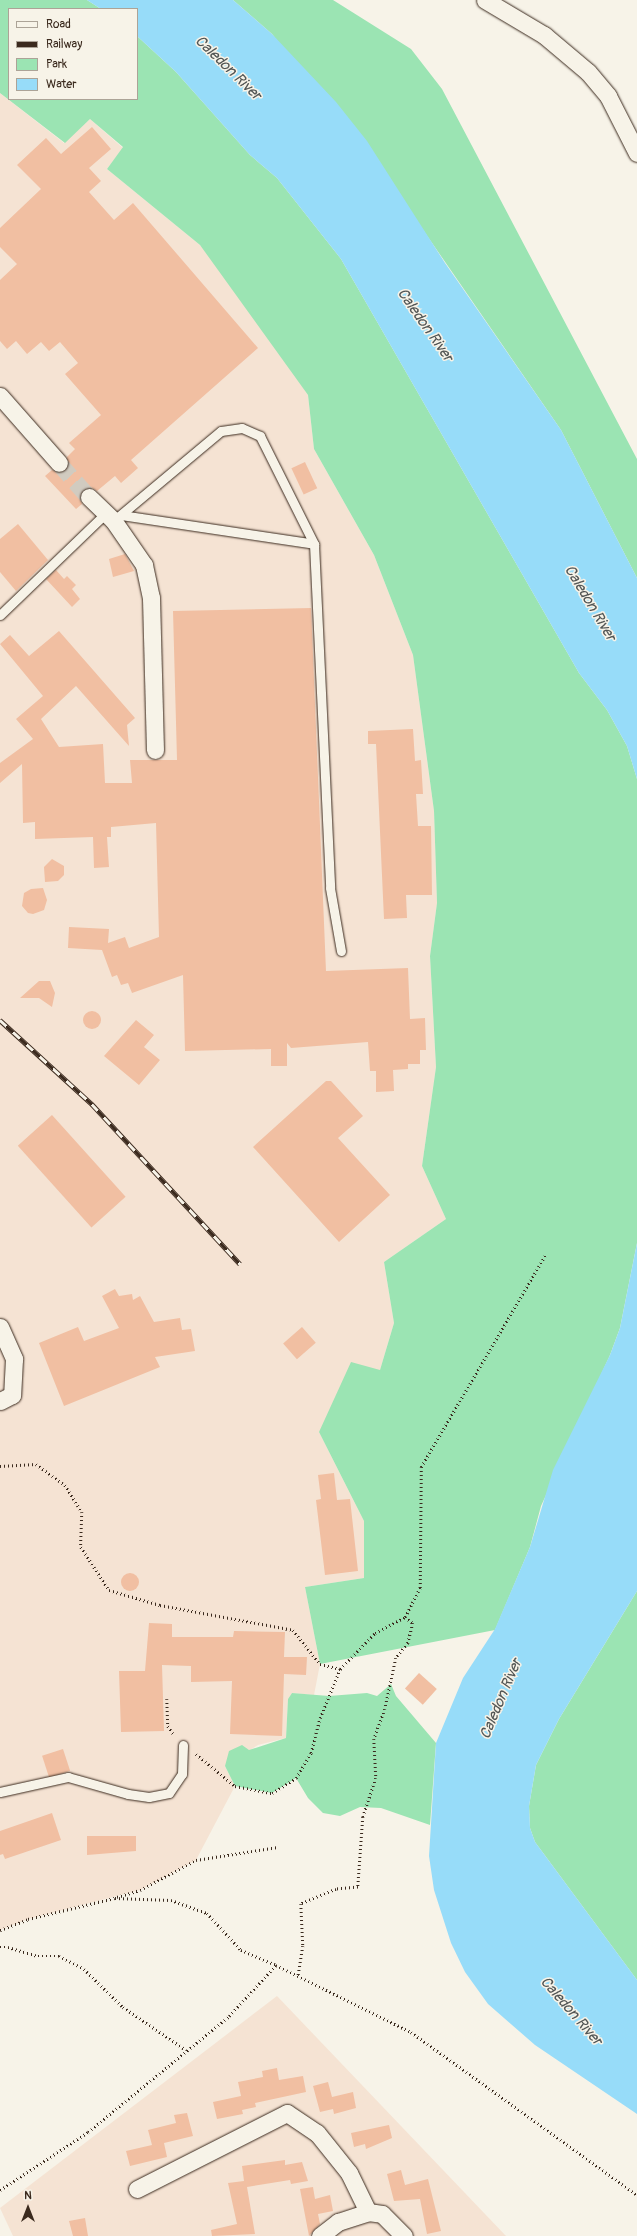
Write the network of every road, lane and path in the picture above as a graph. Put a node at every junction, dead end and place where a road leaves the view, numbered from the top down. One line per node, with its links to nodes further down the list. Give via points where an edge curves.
1 (484, 0): 2 (street, via 544,35 588,72 608,96)
2 (637, 153)
3 (0, 396): 4 (street)
4 (60, 463)
5 (89, 497): 6 (street)
6 (113, 516): 7 (lane); 7 (lane, via 221,431 242,428 260,436); 8 (lane); 9 (street, via 144,565 151,598)
7 (314, 544): 10 (lane, via 330,888)
8 (0, 615)
9 (155, 750)
10 (341, 950)
11 (546, 1254): 15 (path, via 421,1467 420,1588)
12 (0, 1327): 13 (street, via 14,1359 12,1395)
13 (0, 1401)
14 (0, 1466): 16 (path, via 36,1464 65,1485 82,1512 81,1547 109,1590 183,1610 293,1630 320,1664)
15 (405, 1617): 16 (path, via 375,1633); 25 (path, via 413,1623 409,1636 396,1658 385,1709 374,1739 376,1778 363,1816 358,1887 336,1889 301,1904 304,1946)
16 (340, 1669): 18 (path, via 320,1718 311,1753 296,1778 272,1793 234,1786)
17 (167, 1699): 18 (path, via 168,1726)
18 (183, 1745): 19 (lane, via 182,1774 169,1793 149,1797 128,1794 68,1777 57,1777)
19 (0, 1792)
20 (278, 1847): 21 (path, via 196,1860 140,1890)
21 (115, 1898): 22 (path, via 28,1919); 24 (path, via 171,1900 207,1913 241,1950)
22 (0, 1930)
23 (0, 1947): 26 (path, via 38,1956 60,1956 78,1966 123,2007)
24 (276, 1965): 25 (path); 26 (path, via 229,2016)
25 (298, 1978): 29 (path, via 411,2032)
26 (186, 2050): 28 (path, via 88,2132)
27 (137, 2189): 30 (street, via 288,2113 317,2133 345,2167)
28 (0, 2190)
29 (637, 2195)
30 (368, 2212): 31 (street, via 338,2222); 32 (street, via 382,2214)
31 (320, 2236)
32 (404, 2236)

